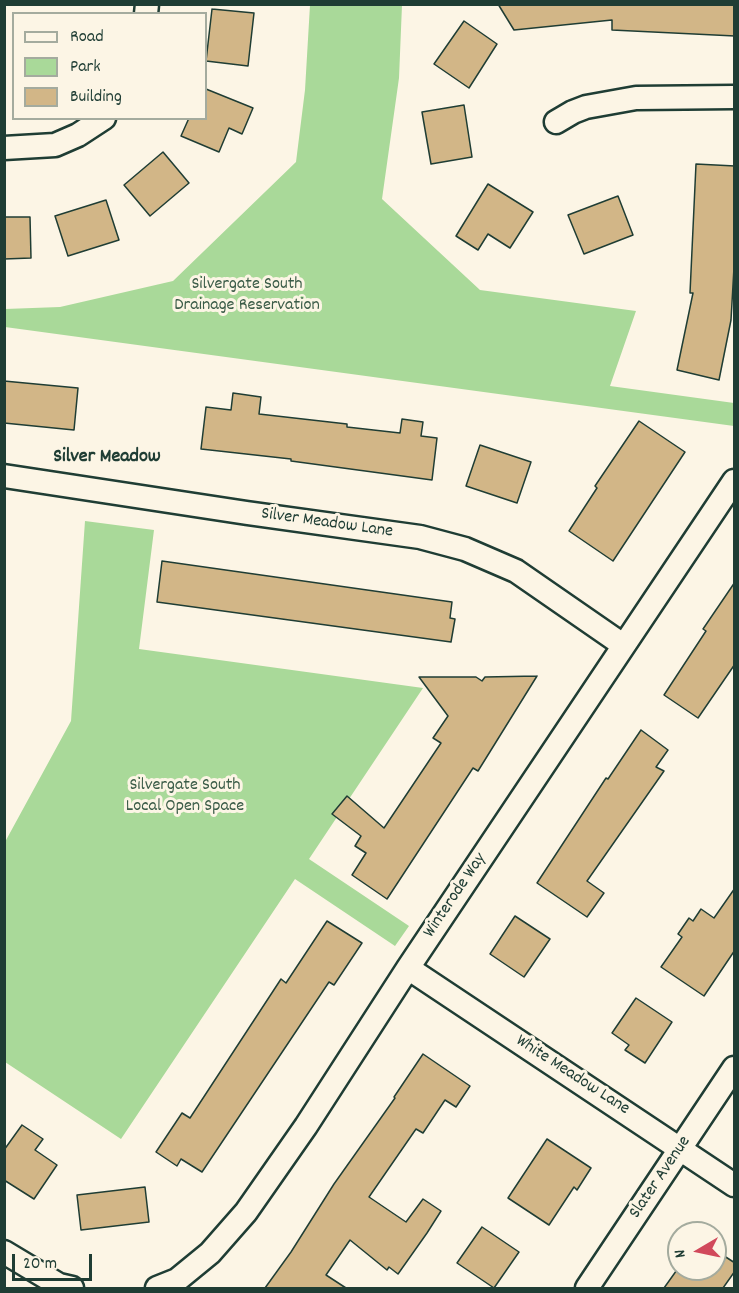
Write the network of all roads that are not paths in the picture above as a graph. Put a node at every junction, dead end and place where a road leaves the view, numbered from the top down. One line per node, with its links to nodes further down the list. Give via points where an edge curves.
1 (735, 97): 3 (street, via 636,98 586,107)
2 (101, 120): 4 (street, via 55,145)
3 (556, 122)
4 (4, 148)
5 (4, 476): 7 (street, Silver Meadow Lane, via 420,537 465,549 516,571)
6 (735, 481): 7 (street, Winterode Way)
7 (623, 645): 8 (street, Winterode Way)
8 (408, 968): 10 (street, White Meadow Lane); 14 (street, Winterode Way, via 246,1212 210,1253 177,1280)
9 (735, 1068): 10 (street, Slater Avenue)
10 (681, 1148): 11 (street, White Meadow Lane); 15 (street, Slater Avenue)
11 (735, 1185)
12 (4, 1252): 13 (street, via 59,1285)
13 (72, 1288)
14 (157, 1288)
15 (587, 1288)

